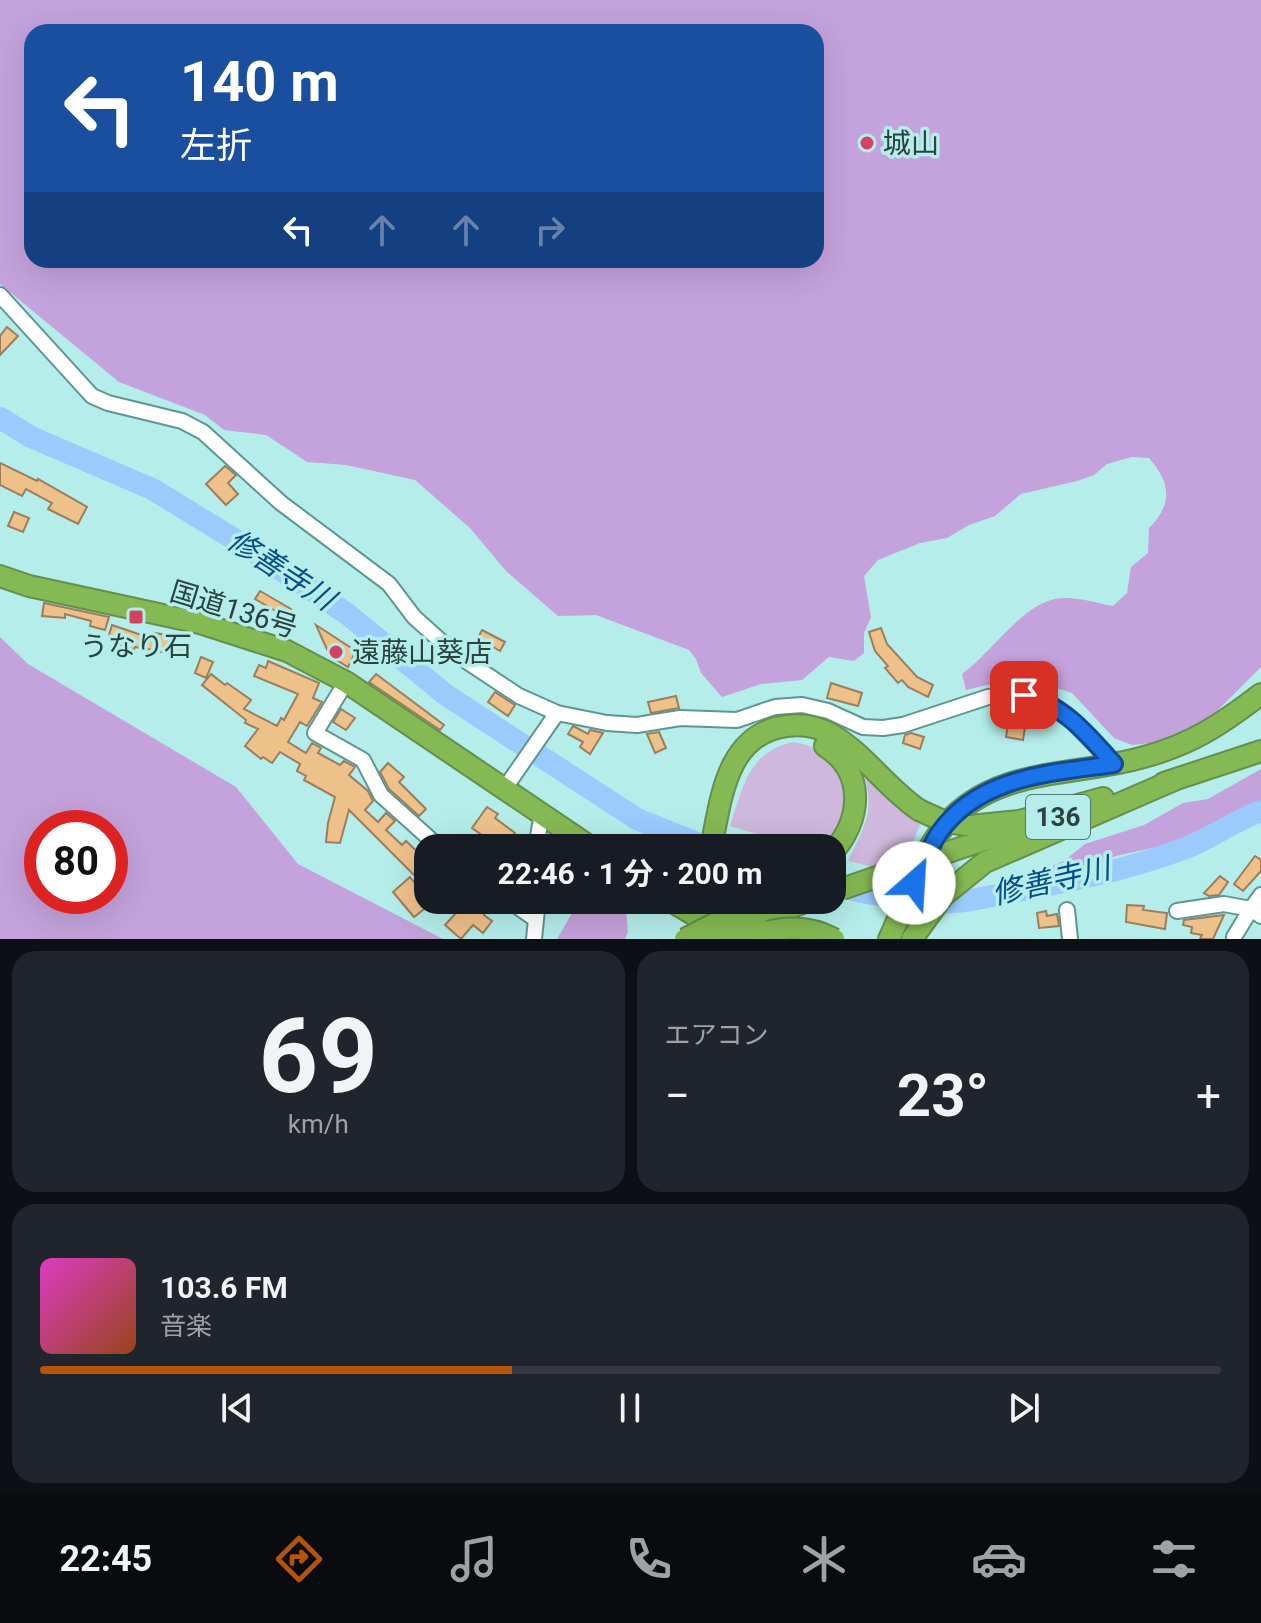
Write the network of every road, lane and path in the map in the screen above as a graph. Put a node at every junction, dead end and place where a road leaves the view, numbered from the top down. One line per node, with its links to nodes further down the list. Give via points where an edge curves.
1 (0, 295): 5 (street, via 92,396 203,432 281,503 389,584 414,617 454,653 519,696)
2 (0, 576): 3 (highway, 国道136号, via 200,623 287,651)
3 (346, 682): 9 (highway, 国道136号); 11 (street, via 315,733 363,760 381,795)
4 (1261, 694): 7 (highway, 136, via 1193,740)
5 (557, 713): 7 (street, via 637,725 672,719 737,720 775,707 802,705 863,727 883,728 988,697 1024,695 1049,703 1069,718); 9 (street)
6 (1261, 751): 8 (highway, 136)
7 (1114, 764): 29 (highway, 136, via 1019,779 979,796 944,827 914,883)
8 (1174, 780): 17 (highway, 136); 29 (highway, via 1001,854 971,872)
9 (508, 783): 10 (highway, 国道136号)
10 (542, 813): 12 (street); 13 (highway, 国道136号)
11 (424, 834)
12 (538, 834)
13 (572, 834)
14 (718, 834): 17 (highway, bridge, via 726,781 736,757 761,734 793,725 835,737 919,810)
15 (718, 834): 16 (highway, via 736,779 750,758 768,743 790,737 813,740 848,766 856,789 854,814)
16 (845, 834)
17 (968, 836): 18 (highway, 136, bridge)
18 (846, 887)
19 (1261, 895): 22 (street)
20 (1067, 910): 37 (street)
21 (1177, 911): 22 (street, via 1224,904)
22 (1256, 912): 30 (street)
23 (528, 914): 27 (street)
24 (536, 914): 27 (street)
25 (733, 914): 32 (highway, bridge)
26 (777, 914): 33 (highway, bridge)
27 (535, 919): 31 (street)
28 (703, 919): 35 (highway)
29 (898, 937)
30 (1234, 937)
31 (534, 939)
32 (685, 939)
33 (715, 939)
34 (743, 939): 36 (highway, bridge, via 796,927)
35 (755, 939)
36 (834, 939)
37 (1070, 939)

